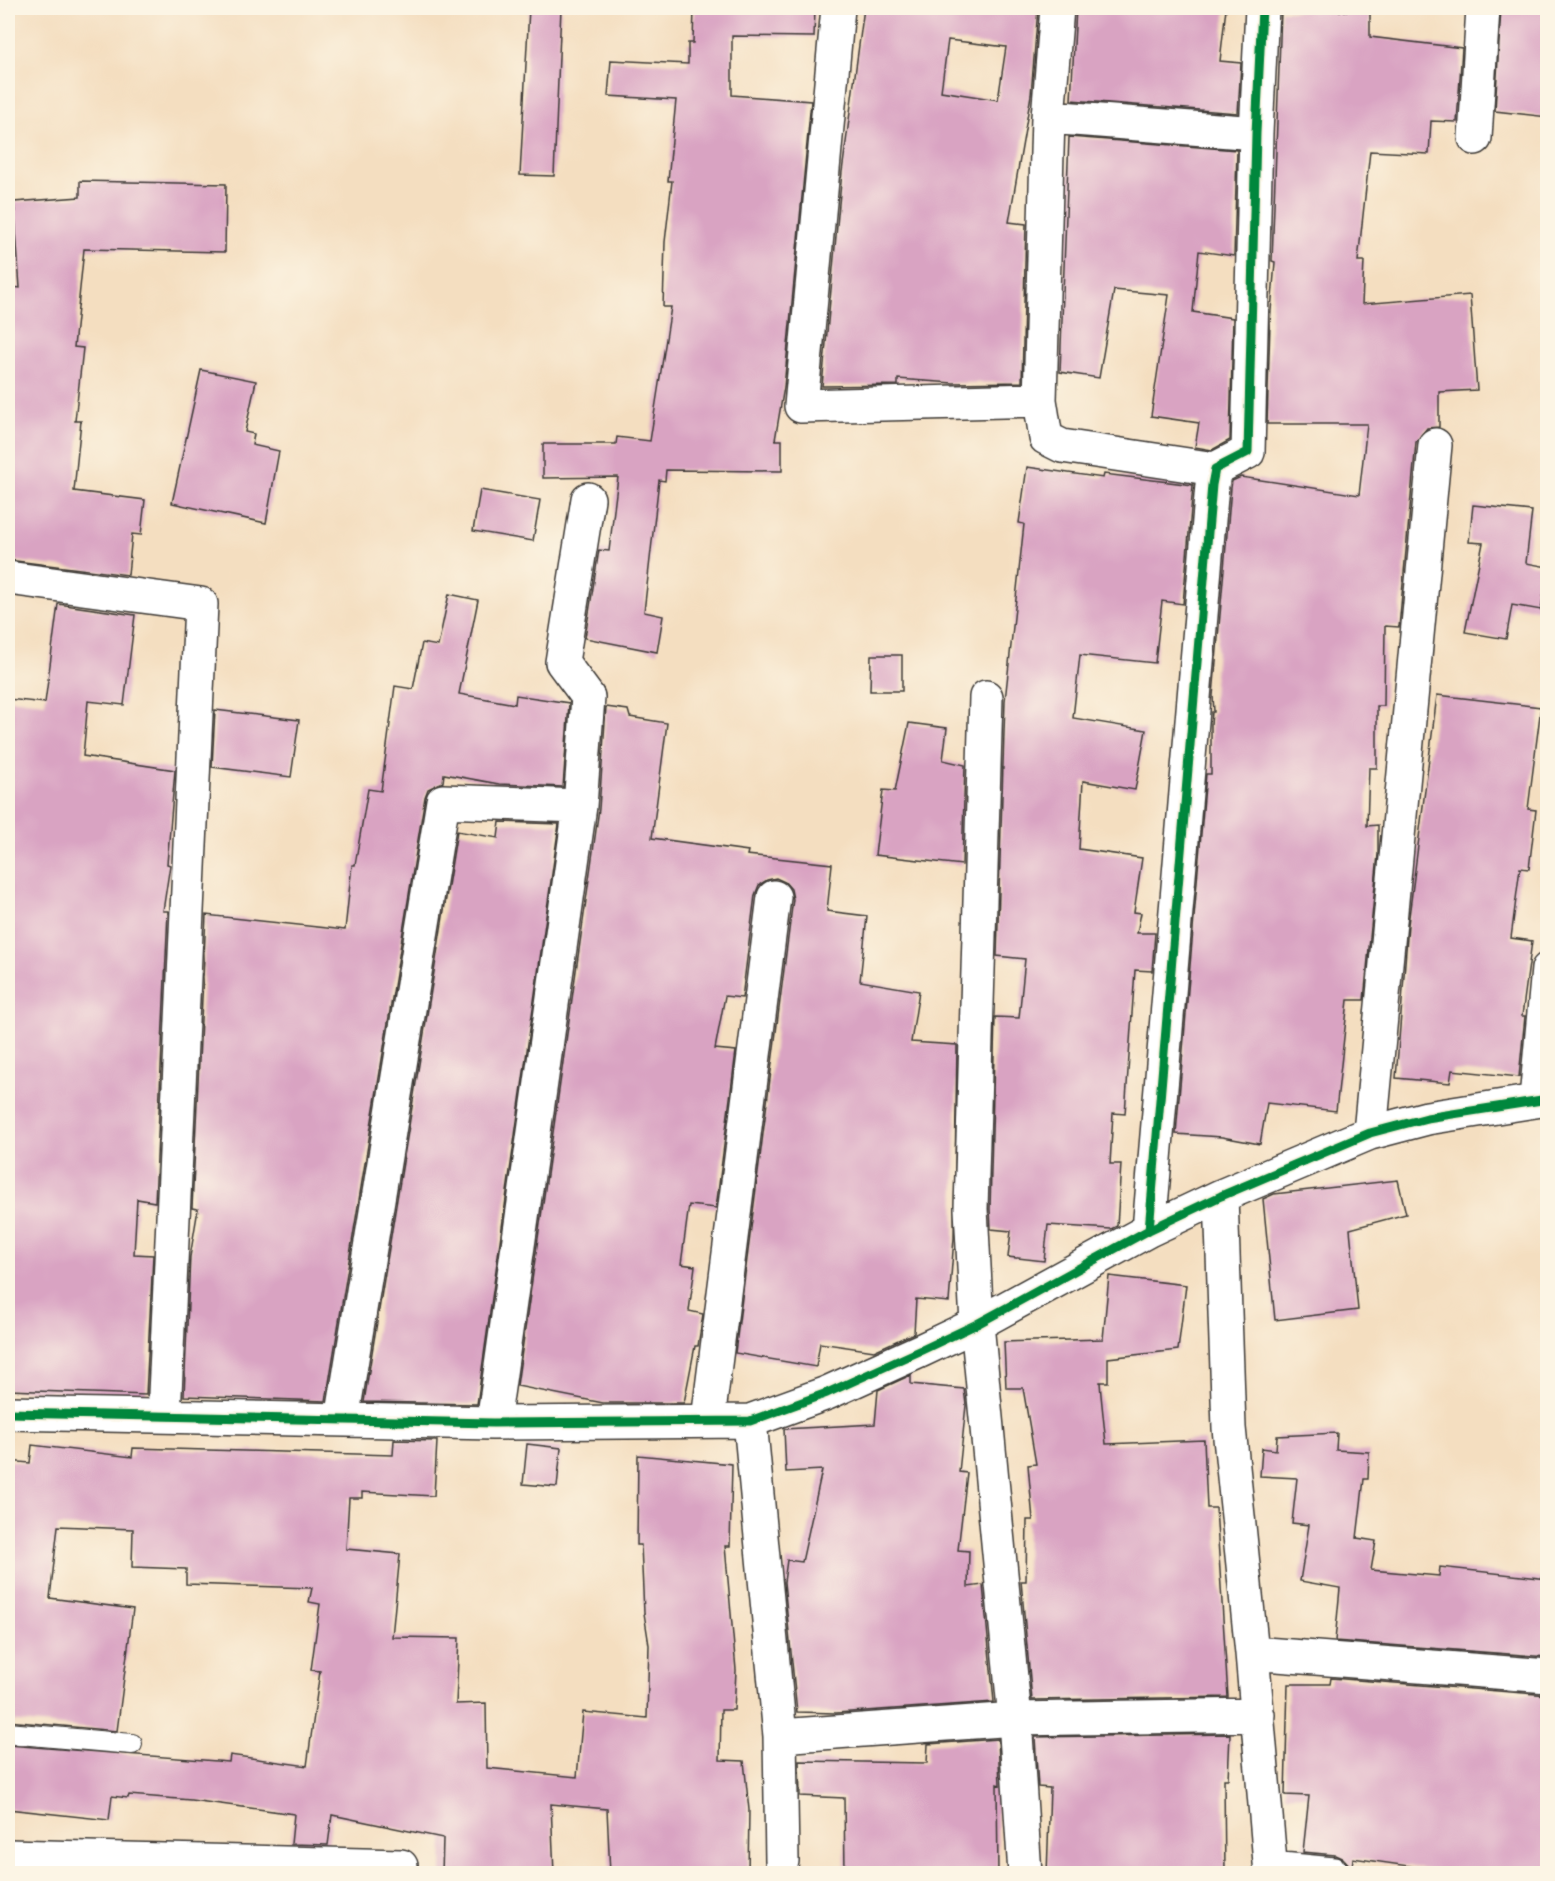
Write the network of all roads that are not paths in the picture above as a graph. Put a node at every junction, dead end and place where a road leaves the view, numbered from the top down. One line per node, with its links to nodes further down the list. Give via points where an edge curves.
1 (838, 8): 8 (street, via 801,406)
2 (1057, 8): 5 (street)
3 (1262, 8): 6 (street)
4 (1483, 8): 7 (street)
5 (1048, 117): 6 (street); 8 (street)
6 (1256, 133): 10 (street, via 1248,452)
7 (1475, 138)
8 (1040, 400): 10 (street, via 1046,438 1062,446)
9 (1435, 444): 18 (street)
10 (1215, 469): 20 (street)
11 (588, 499): 14 (street, via 562,662 588,697)
12 (8, 578): 23 (street, via 201,604)
13 (986, 697): 21 (street, via 971,1209)
14 (580, 806): 24 (street, via 443,801); 27 (street)
15 (774, 897): 25 (street)
16 (1548, 969): 17 (street)
17 (1542, 1099): 18 (street, via 1427,1118)
18 (1370, 1133): 19 (street)
19 (1221, 1196): 20 (street); 28 (street, via 1229,1428)
20 (1149, 1230): 21 (street)
21 (977, 1324): 26 (street, via 827,1393); 31 (street)
22 (8, 1413): 23 (street)
23 (164, 1416): 24 (street)
24 (342, 1420): 27 (street)
25 (708, 1420): 26 (street); 27 (street)
26 (750, 1421): 33 (street)
27 (493, 1422)
28 (1252, 1653): 29 (street); 30 (street)
29 (1548, 1676)
30 (1258, 1715): 31 (street); 37 (street)
31 (1015, 1719): 33 (street); 39 (street)
32 (8, 1733): 34 (lane)
33 (780, 1736): 36 (street)
34 (132, 1743)
35 (8, 1856): 38 (street, via 401,1866)
36 (782, 1861)
37 (1271, 1871): 40 (street)
38 (401, 1874)
39 (1025, 1874)
40 (1333, 1874)

